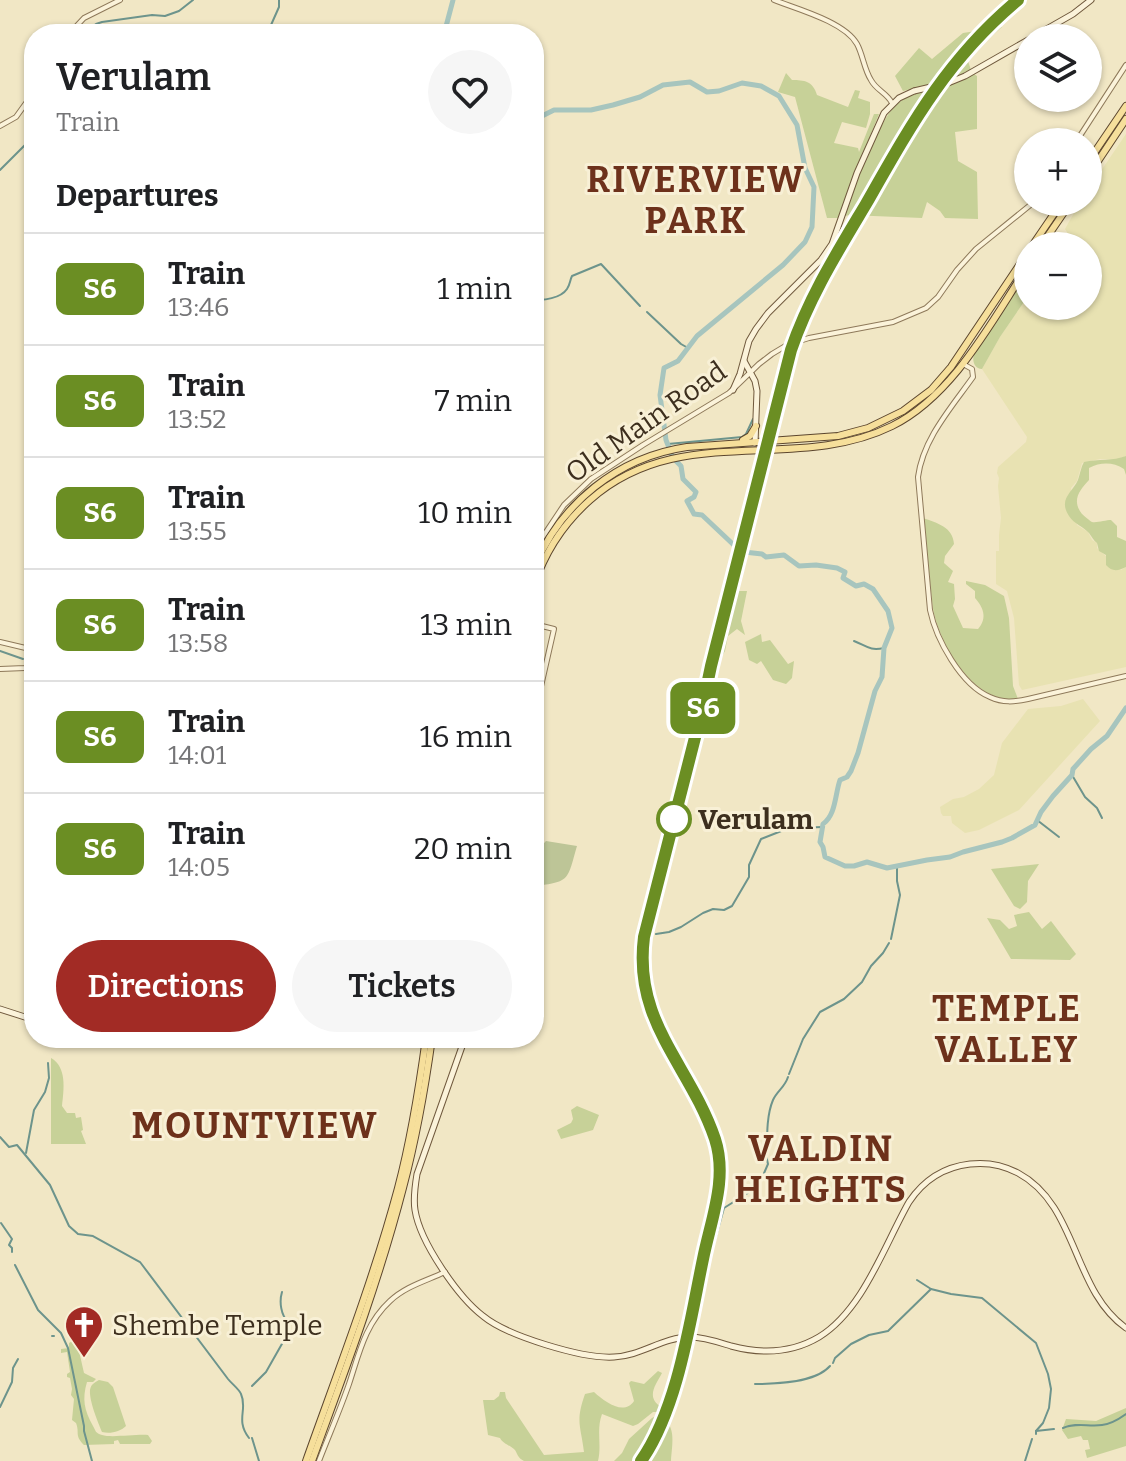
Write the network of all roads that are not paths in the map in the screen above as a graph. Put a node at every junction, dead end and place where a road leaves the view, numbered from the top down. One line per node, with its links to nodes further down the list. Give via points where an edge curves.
1 (120, 0): 4 (street)
2 (774, 0): 8 (street, via 848,33 871,81)
3 (1091, 0): 5 (main road)
4 (78, 24)
5 (1056, 24)
6 (1014, 48): 8 (main road, bridge, via 973,72)
7 (1126, 65): 13 (street)
8 (892, 103): 20 (main road, via 857,173 832,244 762,320)
9 (24, 106): 12 (street)
10 (1126, 106): 14 (main road)
11 (1126, 119): 15 (main road)
12 (0, 126)
13 (1085, 128)
14 (1102, 141)
15 (1102, 155)
16 (1017, 216): 23 (street, Old Main Road, via 976,249 923,311 800,340)
17 (1014, 273): 19 (main road)
18 (1014, 287): 21 (main road)
19 (959, 356): 21 (main road); 22 (main road)
20 (744, 360): 23 (main road); 24 (main road)
21 (963, 364): 22 (main road); 28 (main road, via 918,410 876,433 835,443); 39 (street, via 974,375 931,438 917,489 930,610 943,648 977,689 1005,702)
22 (951, 367): 26 (main road, via 923,397 882,422 838,436)
23 (749, 373): 24 (street, Old Main Road); 25 (main road, via 757,391)
24 (733, 390): 30 (street, Old Main Road, via 591,479)
25 (756, 426): 26 (main road); 27 (main road); 28 (main road)
26 (772, 441): 28 (main road)
27 (736, 443): 28 (main road); 29 (main road, via 676,449)
28 (755, 446): 29 (main road)
29 (654, 459): 31 (main road, via 612,474 584,496); 32 (main road, via 579,509)
30 (544, 534)
31 (544, 547)
32 (544, 561)
33 (544, 626): 38 (street, via 554,629)
34 (0, 642): 35 (street)
35 (24, 648)
36 (24, 668): 37 (street)
37 (0, 669)
38 (544, 673)
39 (1126, 676)
40 (0, 1009): 41 (main road)
41 (24, 1017)
42 (428, 1048): 46 (main road, via 403,1189 368,1303)
43 (461, 1048): 44 (main road, via 415,1187 418,1223)
44 (445, 1272): 45 (main road, via 468,1302 501,1328 590,1355 624,1356 686,1337 749,1350 788,1349 821,1336 852,1308 921,1187 961,1165 984,1163 1019,1174 1046,1195 1098,1299); 47 (street, via 410,1286 373,1321)
45 (1126, 1328)
46 (309, 1461)
47 (319, 1461)

